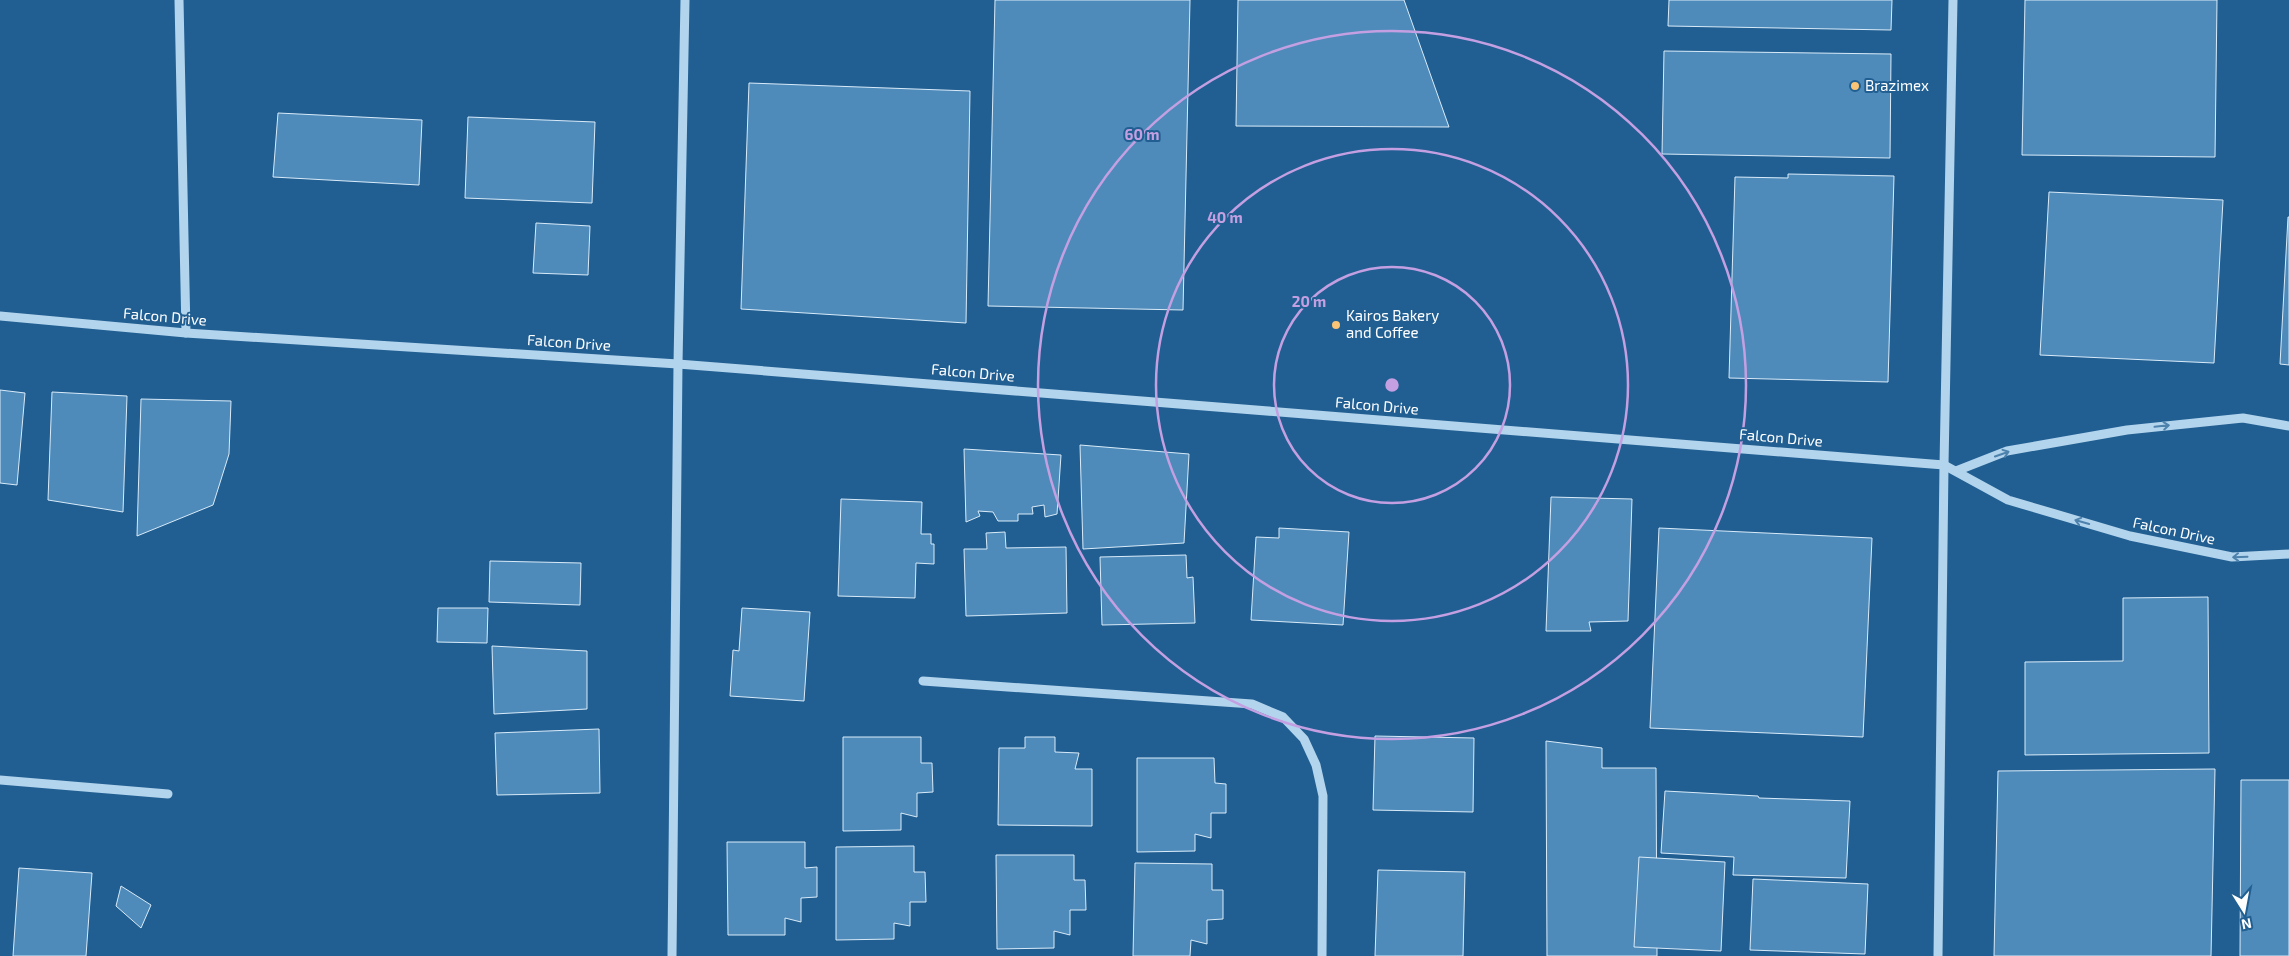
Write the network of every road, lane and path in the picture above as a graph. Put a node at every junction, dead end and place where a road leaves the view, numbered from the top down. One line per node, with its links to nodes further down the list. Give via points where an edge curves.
1 (180, 0): 5 (street)
2 (685, 0): 6 (street)
3 (1953, 0): 8 (street)
4 (0, 316): 5 (street, Falcon Drive)
5 (186, 333): 6 (street, Falcon Drive)
6 (678, 364): 8 (street, Falcon Drive); 14 (street)
7 (2289, 426): 9 (street, one-way to 7, via 2007,451 2127,430 2243,418)
8 (1944, 465): 9 (street, Falcon Drive); 16 (street)
9 (1956, 470): 10 (street, Falcon Drive, one-way to 9, via 2232,557 2130,536 2008,500)
10 (2289, 554)
11 (923, 681): 15 (street, via 1252,704 1283,717 1304,739 1316,765 1323,796)
12 (0, 780): 13 (street)
13 (168, 794)
14 (672, 956)
15 (1322, 956)
16 (1938, 956)

